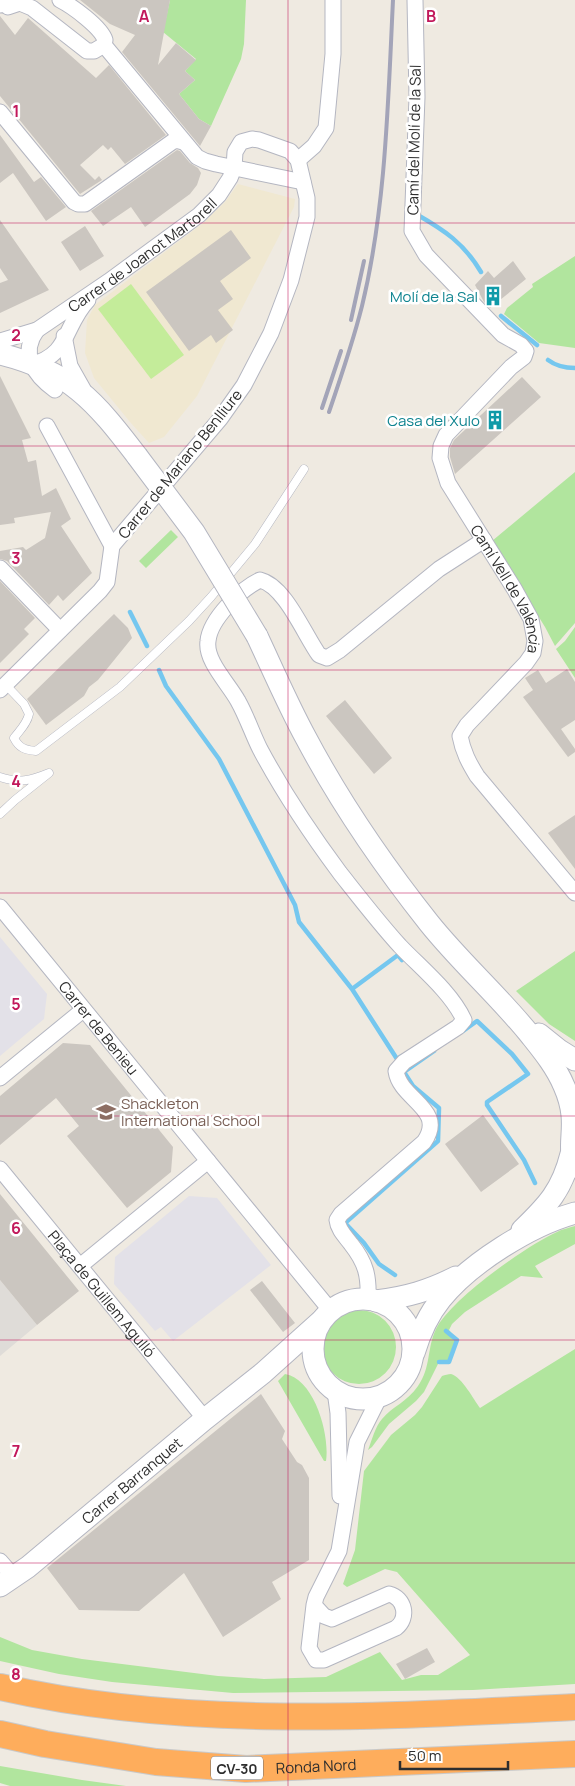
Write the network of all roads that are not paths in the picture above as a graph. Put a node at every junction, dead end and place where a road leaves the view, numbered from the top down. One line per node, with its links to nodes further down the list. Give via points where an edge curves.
1 (60, 0): 5 (street, via 101,32)
2 (333, 0): 8 (street, via 333,54 326,128 314,146)
3 (414, 0): 15 (street, Camí del Molí de la Sal, via 417,97 412,232 426,255 503,335 521,344)
4 (5, 5): 5 (street, via 20,3 32,8 88,50 94,51)
5 (104, 44): 7 (street)
6 (0, 112): 7 (street, via 78,204 85,204 172,142)
7 (183, 142): 9 (street, via 197,157)
8 (298, 160): 9 (street, Carrer de Joanot Martorell, via 290,150 259,140 246,140 237,146); 10 (street, Carrer de Mariano Benlliure)
9 (234, 168): 10 (street); 11 (street, Carrer de Joanot Martorell, via 219,195 199,215)
10 (302, 182): 26 (street, Carrer de Mariano Benlliure, via 307,198 307,217 300,249 281,308 254,369 220,419)
11 (104, 285): 12 (street, Carrer de Joanot Martorell); 14 (street, via 79,311)
12 (41, 327): 13 (street, Carrer de Joanot Martorell); 14 (street, via 54,324 63,333); 18 (street, via 30,341 29,357)
13 (0, 341)
14 (65, 341): 18 (street, via 48,359); 21 (street, via 74,376)
15 (526, 352): 25 (street, Camí Vell de València, via 446,435 441,446 440,458 448,482)
16 (0, 354): 18 (street)
17 (0, 361): 18 (street, via 18,366)
18 (33, 364): 20 (street, via 39,378); 21 (street, via 64,378)
19 (0, 368): 20 (street)
20 (55, 390): 23 (street, via 84,408)
21 (100, 409): 23 (street)
22 (47, 426): 26 (street)
23 (137, 456): 35 (street, bridge, via 194,532 257,636 305,738 364,836 431,926)
24 (304, 469): 29 (lane, via 255,544 212,597 120,687 36,751 24,750 17,744 14,738 28,722 29,714 24,704)
25 (484, 540): 32 (street, Camí Vell de València, via 524,606 534,629 535,641 533,653 526,663 467,725 460,736 462,746 477,776); 46 (street, via 438,569 327,658 318,655 281,594 273,585 260,580 252,583 223,610 208,642 210,655 236,696 287,795 340,873 398,943 458,1006 464,1020 396,1071 430,1118 432,1129 428,1137 337,1220 339,1228 362,1258)
26 (110, 554): 28 (street, via 107,582)
27 (0, 568): 28 (street)
28 (60, 630): 29 (street)
29 (3, 687)
30 (0, 777): 31 (lane, via 16,781 33,780 49,773)
31 (0, 814)
32 (575, 893)
33 (0, 908): 34 (street, Carrer de Benieu)
34 (83, 1010): 37 (street); 39 (street, Carrer de Benieu)
35 (512, 1013): 36 (street); 38 (street, via 553,1065 570,1101)
36 (575, 1060)
37 (0, 1078)
38 (573, 1124): 40 (street, via 570,1143)
39 (208, 1161): 44 (street); 47 (street, Carrer de Benieu)
40 (573, 1161): 43 (street, via 555,1195)
41 (0, 1169): 44 (street, Plaça de Guillem Agulló)
42 (575, 1213): 43 (street, via 542,1226)
43 (498, 1251): 45 (street)
44 (80, 1266): 53 (street, Plaça de Guillem Agulló)
45 (472, 1270): 46 (street, via 407,1297); 48 (street, via 442,1298 429,1317)
46 (372, 1300): 47 (street, via 354,1300); 48 (street, via 390,1307 401,1316 413,1343)
47 (327, 1315): 49 (street, Carrer Barranquet); 50 (street, via 316,1332 313,1346)
48 (412, 1358): 52 (street, via 406,1374 395,1387)
49 (263, 1373): 50 (street, via 295,1364 307,1366); 53 (street, Carrer Barranquet)
50 (320, 1374): 51 (street)
51 (335, 1391): 52 (street, via 365,1399); 54 (street)
52 (380, 1396): 54 (street, via 357,1442)
53 (205, 1419): 55 (street, Carrer Barranquet, via 28,1567)
54 (342, 1538): 56 (street)
55 (4, 1575)
56 (314, 1605): 56 (street, via 309,1648 319,1661 396,1628 402,1623 404,1613 400,1601 389,1594 332,1619 324,1616)
57 (0, 1687): 58 (highway, via 86,1704 245,1716 369,1716)
58 (575, 1706)
59 (0, 1734): 60 (highway, Ronda Nord / CV-30, via 156,1762 246,1769)
60 (575, 1754)

